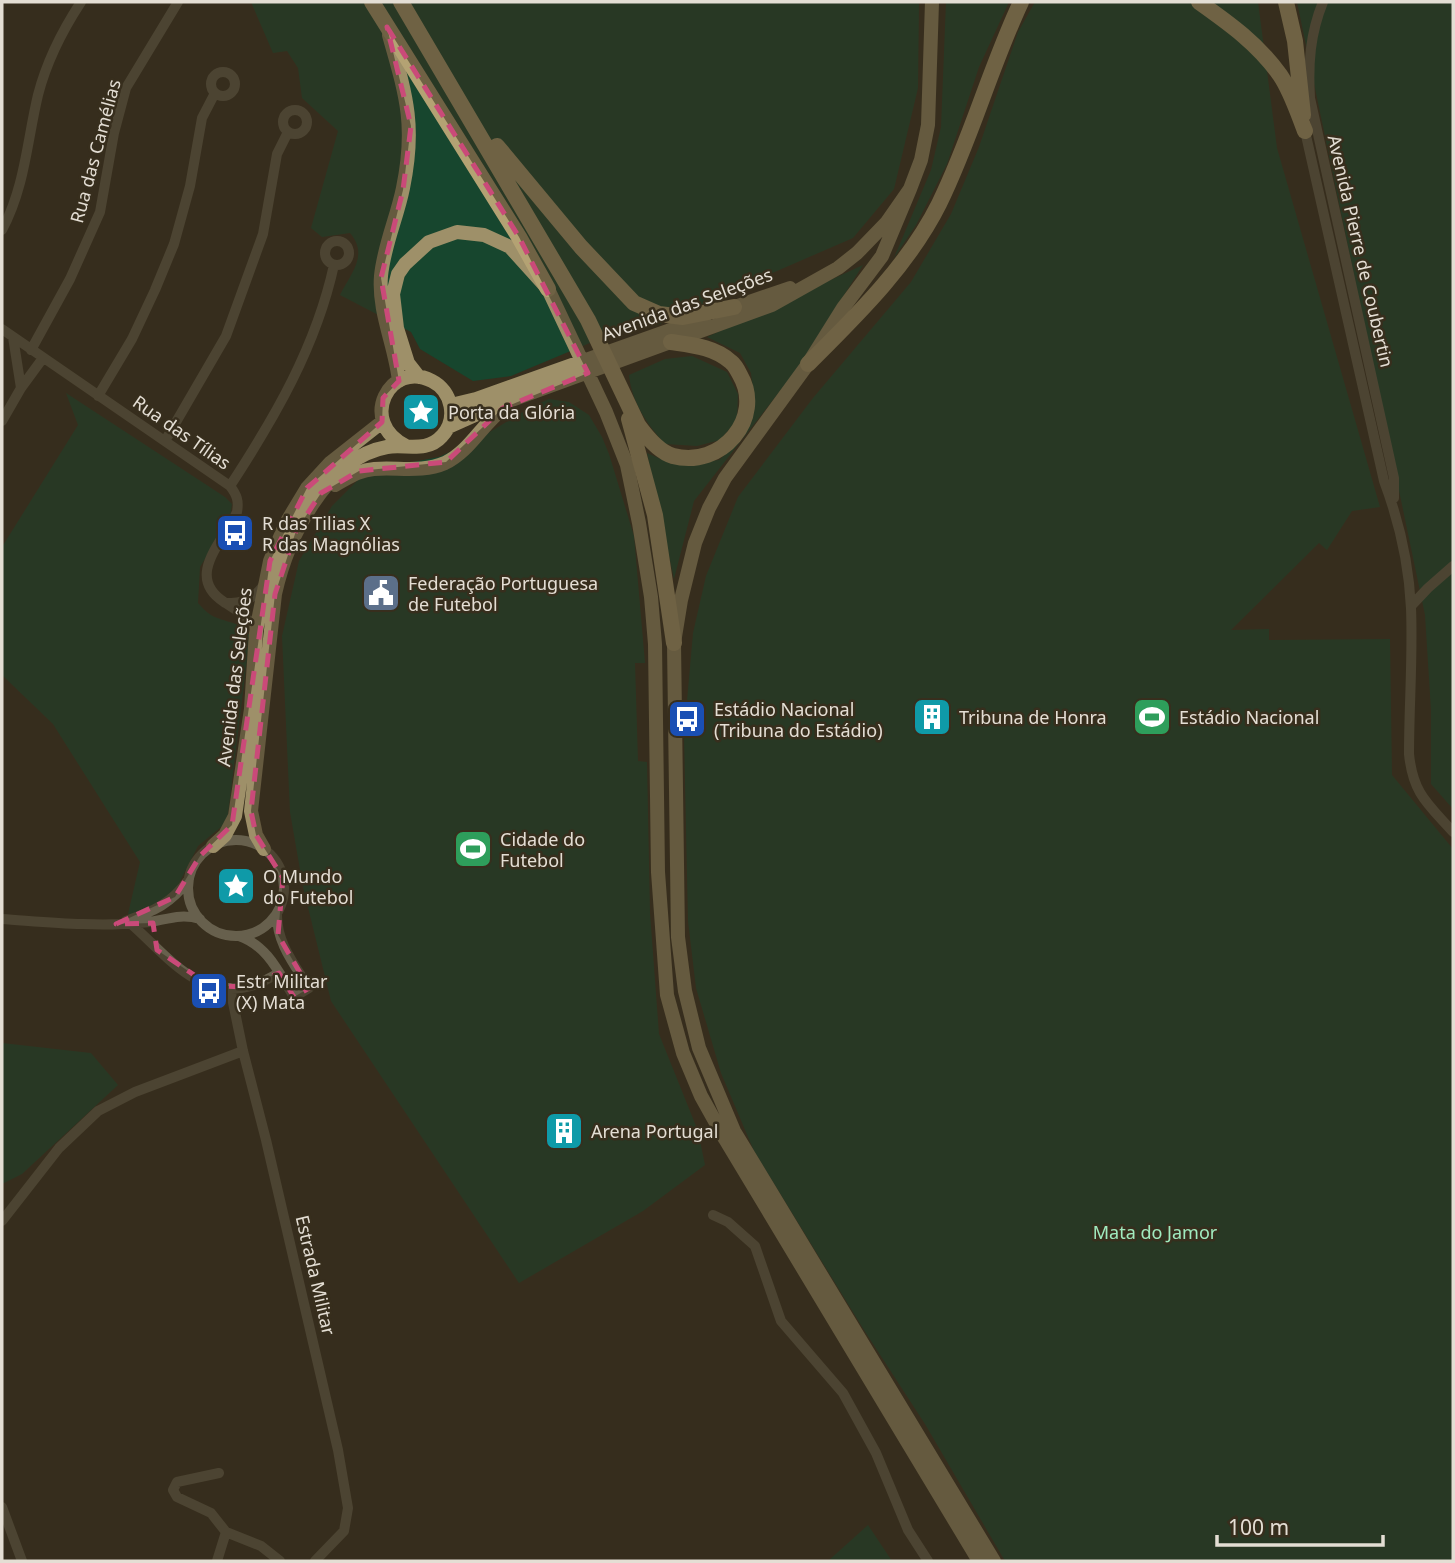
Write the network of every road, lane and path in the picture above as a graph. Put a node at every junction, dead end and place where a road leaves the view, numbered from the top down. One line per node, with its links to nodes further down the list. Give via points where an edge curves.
1 (81, 2): 16 (street, via 48,64 27,160)
2 (178, 2): 25 (street, Rua das Camélias, via 126,88 100,212)
3 (372, 2): 10 (highway)
4 (401, 2): 12 (highway)
5 (932, 2): 15 (main road, Avenida das Seleções, via 928,125 922,160)
6 (1021, 2): 27 (highway, via 1000,44 939,205 901,264)
7 (1199, 2): 13 (highway, via 1263,53 1282,77)
8 (1286, 2): 13 (highway)
9 (1323, 2): 43 (street, Avenida Pierre de Coubertin, via 1311,39 1310,98 1394,478)
10 (387, 27): 19 (highway); 30 (main road, via 411,127 403,190 381,278 382,305)
11 (215, 93): 32 (street, via 200,127 174,244 132,339)
12 (465, 108): 20 (highway, via 634,303 659,314 683,317); 33 (highway, via 587,320)
13 (1305, 131): 43 (street, Avenida Pierre de Coubertin, via 1384,481)
14 (288, 132): 39 (street, via 277,154 263,234 226,336)
15 (910, 189): 18 (main road, Avenida das Seleções, via 857,253); 27 (main road, via 882,256)
16 (2, 230)
17 (334, 265): 41 (street, via 326,303 298,371)
18 (818, 279): 20 (main road, Avenida das Seleções); 23 (main road, Avenida das Seleções, via 772,305)
19 (548, 289): 28 (main road, via 510,247 484,235 457,232 429,242 398,274 393,294 397,328 408,363); 75 (main road, via 627,465 651,597 659,886 667,995 683,1053 725,1139)
20 (734, 307): 24 (main road, Avenida das Seleções)
21 (2, 329): 22 (street, Rua das Tílias)
22 (13, 337): 25 (street, Rua das Tílias); 31 (street)
23 (671, 342): 24 (main road, Avenida das Seleções); 33 (highway, via 707,348 733,362 748,394 736,435 719,452 672,456 649,440)
24 (636, 349): 29 (main road, Avenida das Seleções)
25 (31, 350): 26 (street, Rua das Tílias)
26 (43, 358): 31 (street); 32 (street, Rua das Tílias)
27 (808, 364): 49 (main road, via 724,478 709,508 695,543)
28 (419, 377): 30 (main road); 35 (main road, via 440,386)
29 (552, 380): 34 (main road, Avenida das Seleções); 35 (main road, Avenida das Seleções)
30 (399, 381): 37 (main road, via 383,398)
31 (21, 387): 36 (street)
32 (98, 396): 39 (street, Rua das Tílias)
33 (623, 397): 49 (highway, via 655,515)
34 (522, 398): 38 (main road, Avenida das Seleções); 42 (main road, via 503,408 461,453 446,462 430,468 359,471)
35 (451, 405): 38 (main road)
36 (2, 421)
37 (382, 422): 40 (main road, via 387,433); 45 (main road, Avenida das Seleções, via 330,463 296,503)
38 (449, 427): 40 (main road, Avenida das Seleções, via 435,442)
39 (164, 442): 41 (street, Rua das Tílias)
40 (406, 446): 42 (main road, Avenida das Seleções, via 366,455)
41 (230, 486): 46 (street, Rua das Tílias, via 237,498 237,512 210,559 206,577)
42 (321, 493): 52 (main road, Avenida das Seleções, via 296,531 275,594 251,811)
43 (1394, 508): 47 (street, Avenida Pierre de Coubertin)
44 (1453, 566): 47 (street)
45 (263, 586): 46 (street, via 248,600); 48 (main road, Avenida das Seleções)
46 (225, 603): 48 (street, via 247,617)
47 (1411, 606): 50 (street, Avenida Pierre de Coubertin, via 1412,777 1422,797)
48 (256, 631): 51 (main road, Avenida das Seleções, via 251,709 235,816)
49 (674, 643): 76 (main road, via 678,937 699,1048 734,1131)
50 (1453, 832)
51 (214, 846): 52 (street, via 239,840); 53 (street, via 200,856)
52 (264, 849): 54 (street, via 283,878)
53 (189, 879): 57 (street, via 191,905); 59 (street, via 163,906)
54 (277, 913): 60 (street, via 264,926); 62 (street, via 282,943 309,988 294,997)
55 (2, 919): 59 (street)
56 (162, 919): 57 (street, via 182,915); 58 (street); 61 (street, via 153,932)
57 (200, 919): 60 (street, via 220,933)
58 (130, 923): 59 (street); 61 (street)
59 (117, 924)
60 (239, 936): 62 (street, via 260,946)
61 (157, 950): 63 (street, via 190,977)
62 (279, 973): 63 (street, via 254,985)
63 (230, 988): 64 (street, Estrada Militar)
64 (243, 1051): 66 (street, via 98,1111 59,1148); 73 (street, Estrada Militar, via 348,1507 344,1531)
65 (713, 1215): 74 (street, via 755,1246 781,1321 843,1393 877,1453 908,1530)
66 (2, 1222)
67 (219, 1473): 69 (street, via 177,1482 173,1490 177,1497 211,1513)
68 (2, 1507): 70 (street)
69 (226, 1532): 71 (street); 72 (street, via 261,1546)
70 (22, 1561)
71 (216, 1561)
72 (280, 1561)
73 (316, 1561)
74 (928, 1561)
75 (979, 1561)
76 (993, 1561)

